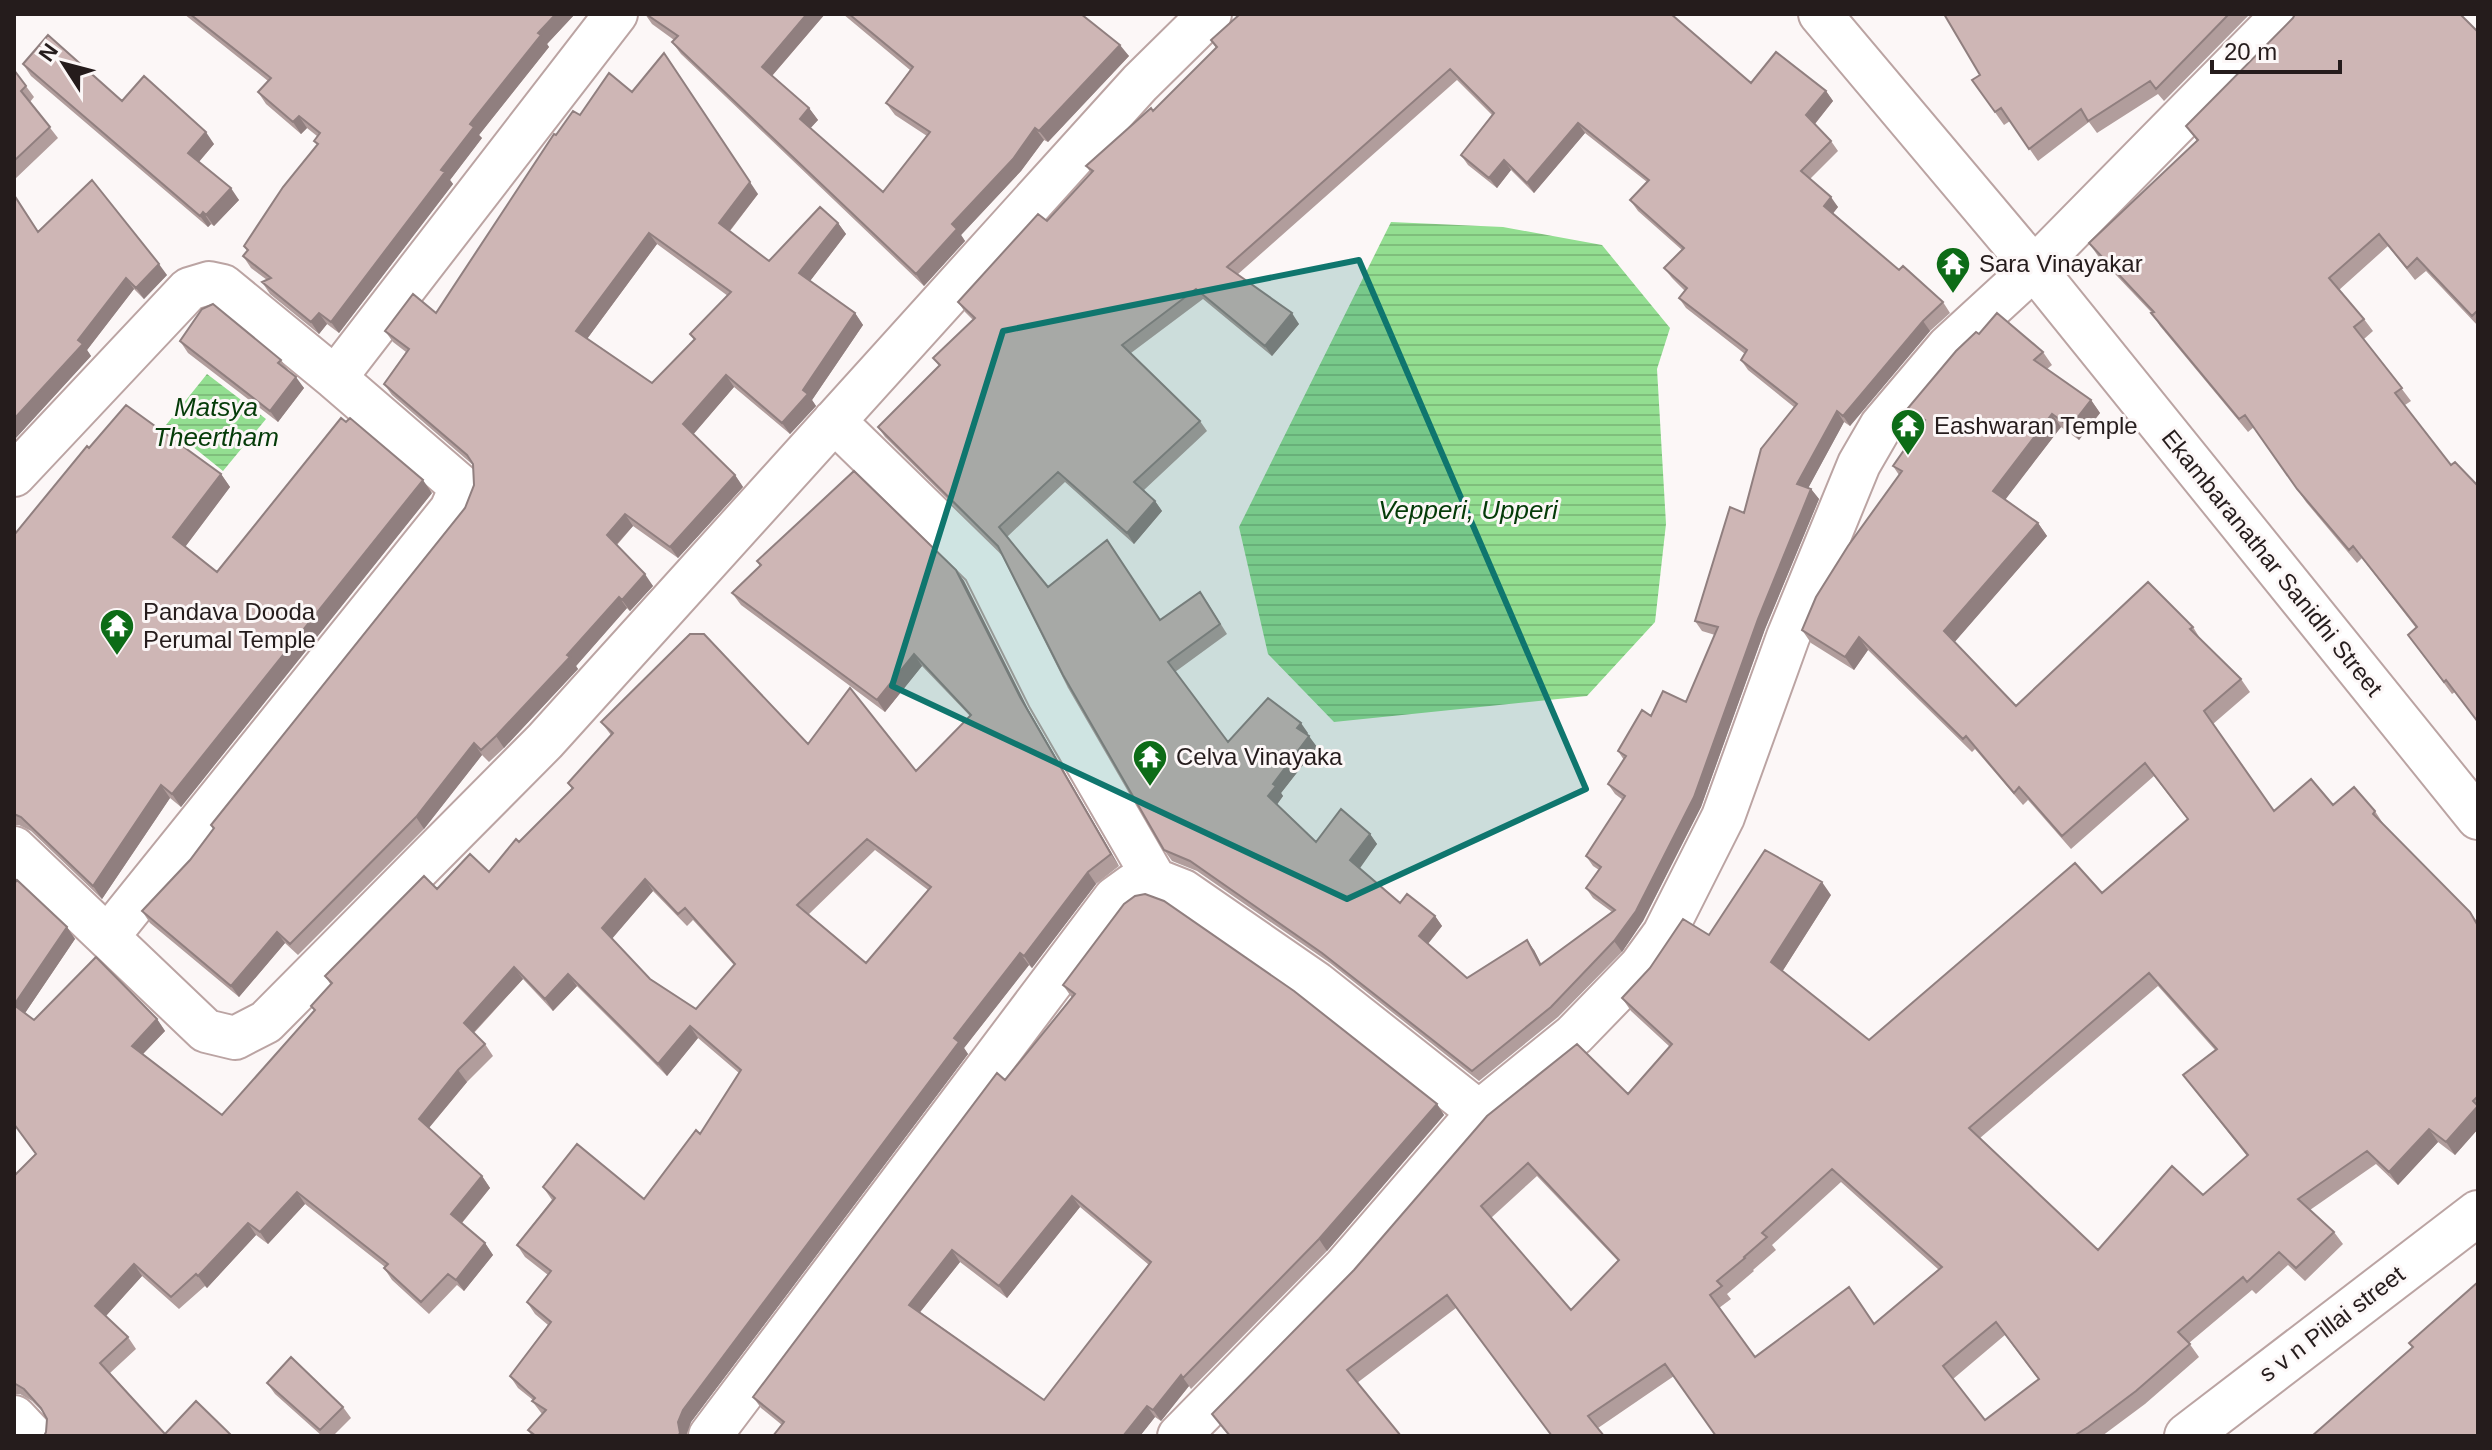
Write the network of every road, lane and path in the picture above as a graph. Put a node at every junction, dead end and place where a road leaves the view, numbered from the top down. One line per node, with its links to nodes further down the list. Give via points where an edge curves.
1 (616, 14): 6 (street)
2 (1210, 14): 7 (street, via 1140,83)
3 (1820, 14): 5 (street, Ekambaranathar Sanidhi Street)
4 (2284, 14): 5 (street)
5 (2034, 268): 9 (street, Ekambaranathar Sanidhi Street); 13 (street, via 1948,347 1881,426 1859,464 1788,637 1723,817 1664,934 1640,967 1574,1035)
6 (335, 378): 8 (street, via 223,286 209,283 189,289); 12 (street, via 459,485 458,494 451,510)
7 (834, 421): 11 (street, via 984,567 1049,697); 12 (street, via 545,741 266,1022 235,1038 206,1031)
8 (14, 475)
9 (2478, 818)
10 (14, 848): 12 (street)
11 (1155, 880): 13 (street, via 1183,891 1316,983); 17 (street, via 1133,885 1115,898)
12 (108, 936)
13 (1479, 1112): 18 (street, via 1345,1267)
14 (2478, 1213): 19 (street, s v n Pillai street)
15 (14, 1418): 16 (street)
16 (31, 1436)
17 (710, 1436)
18 (1179, 1436)
19 (2187, 1436)

